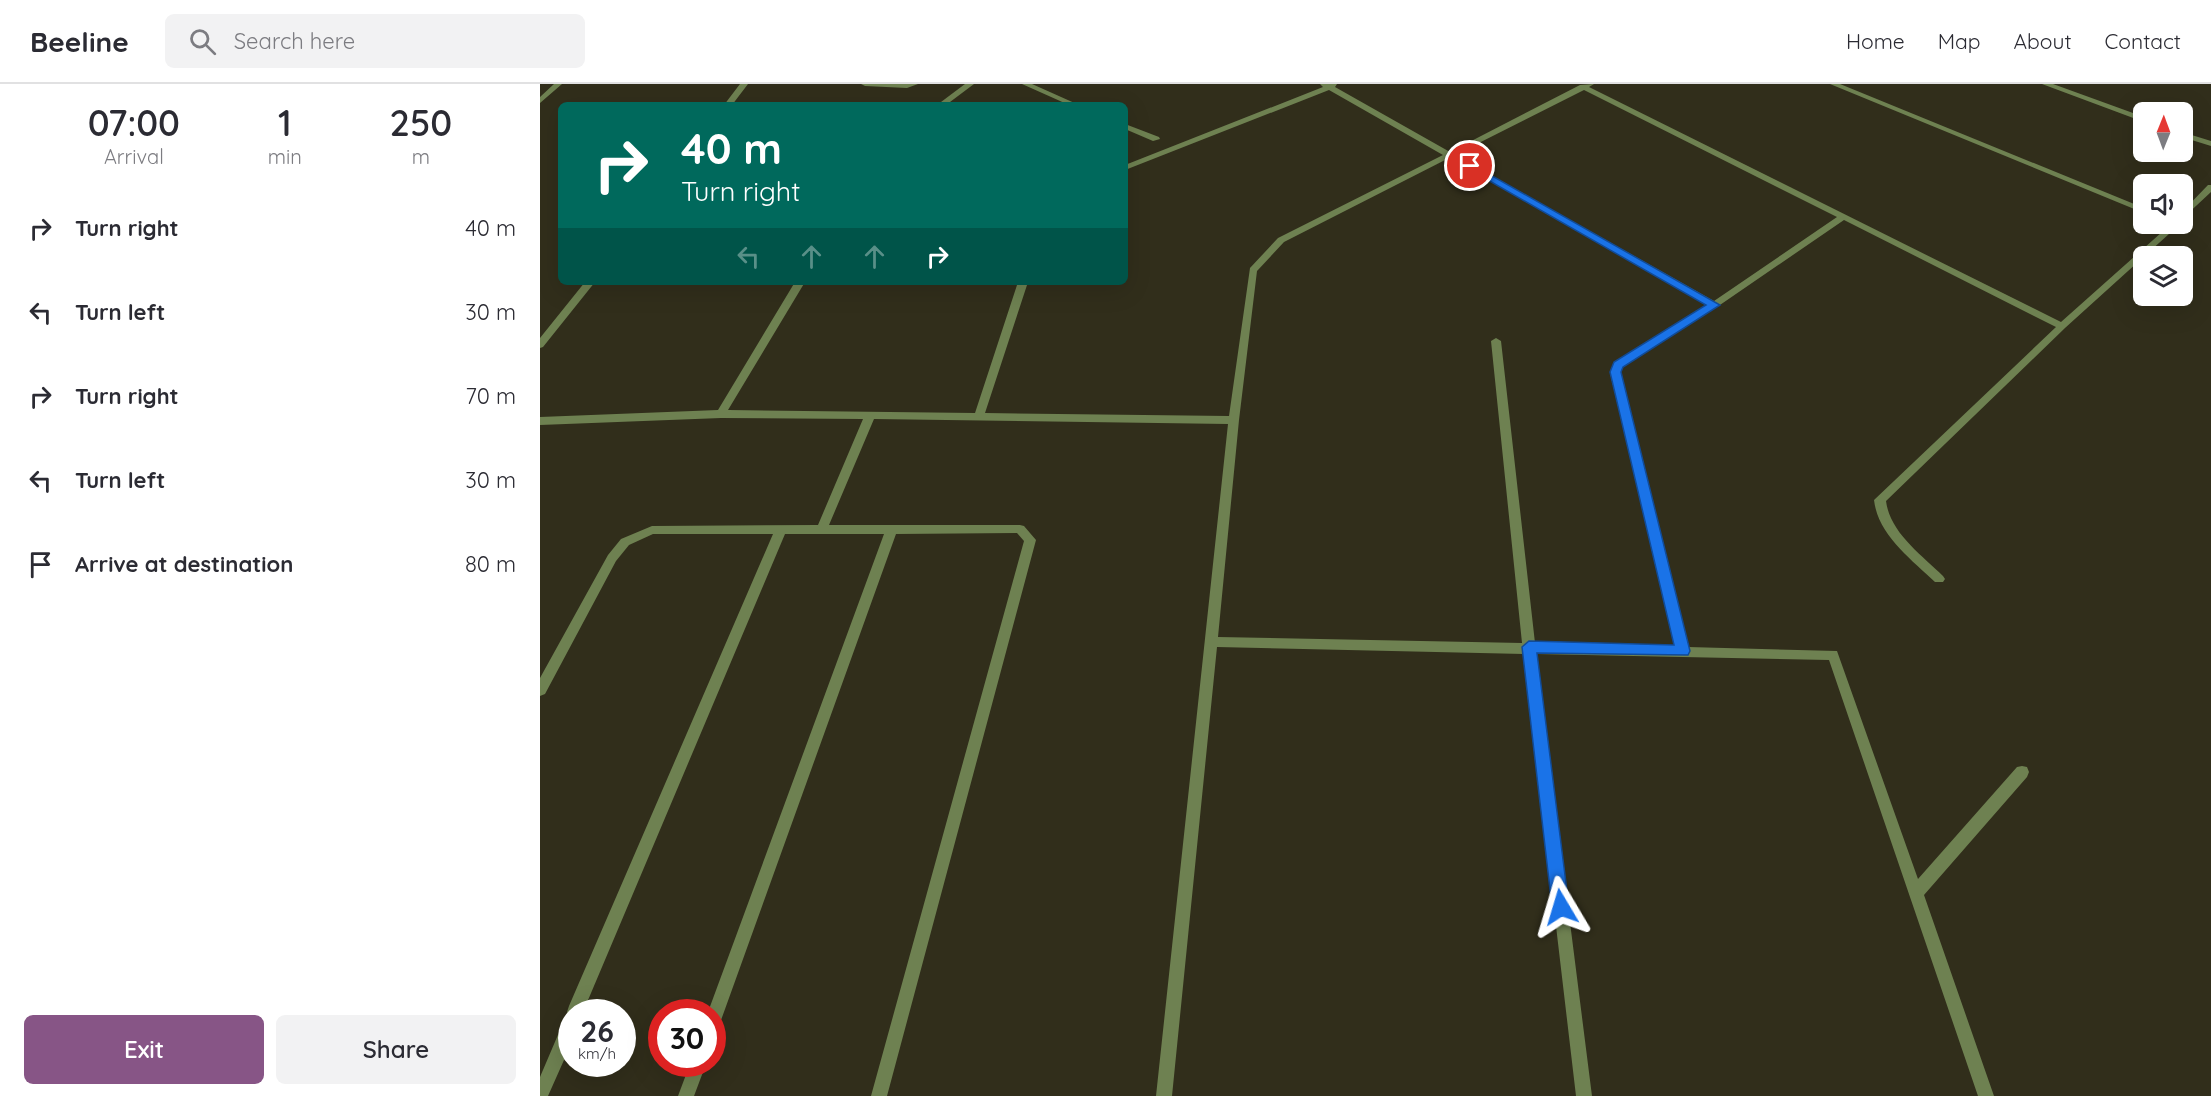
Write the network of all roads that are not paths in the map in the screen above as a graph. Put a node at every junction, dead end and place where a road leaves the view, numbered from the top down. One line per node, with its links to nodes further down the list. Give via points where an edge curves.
1 (558, 84): 11 (street)
2 (744, 84): 12 (street)
3 (865, 84): 4 (street)
4 (914, 84)
5 (970, 84): 13 (street)
6 (1026, 84): 14 (street)
7 (1834, 84): 23 (street)
8 (2046, 84): 15 (street)
9 (1329, 85): 20 (street); 21 (street)
10 (1586, 86): 20 (street); 25 (street)
11 (540, 101)
12 (730, 102)
13 (945, 102)
14 (1069, 102)
15 (2133, 116)
16 (1128, 127): 18 (street)
17 (2193, 138): 19 (street)
18 (1156, 139)
19 (2211, 144)
20 (1450, 155): 30 (street); 37 (street, via 1281,240 1253,270)
21 (1128, 167)
22 (2211, 187): 24 (street)
23 (2133, 206)
24 (2193, 206)
25 (1843, 217): 30 (street); 31 (street)
26 (2164, 234): 31 (street)
27 (588, 285): 33 (street)
28 (798, 285): 34 (street)
29 (1022, 285): 36 (street)
30 (1714, 305): 45 (street, via 1618,364 1616,372)
31 (2062, 326): 42 (street, via 1880,500 1879,511 1886,524)
32 (1496, 341): 44 (street)
33 (540, 345)
34 (721, 414): 35 (street); 38 (street)
35 (870, 416): 36 (street); 39 (street)
36 (979, 417): 37 (street)
37 (1234, 420): 43 (street)
38 (540, 421)
39 (822, 529): 40 (street); 41 (street)
40 (892, 529): 50 (street); 55 (street, via 1020,529 1030,540)
41 (781, 530): 46 (street, via 652,530 625,542 612,558); 49 (street)
42 (1940, 579)
43 (1211, 642): 44 (street); 56 (street)
44 (1529, 647): 45 (street); 57 (street)
45 (1683, 651): 48 (street, via 1833,655)
46 (540, 690)
47 (2022, 772): 48 (street)
48 (1916, 893): 58 (street)
49 (581, 999)
50 (721, 999)
51 (558, 1054): 53 (street)
52 (693, 1077): 54 (street)
53 (540, 1096)
54 (686, 1096)
55 (879, 1096)
56 (1164, 1096)
57 (1584, 1096)
58 (1986, 1096)

